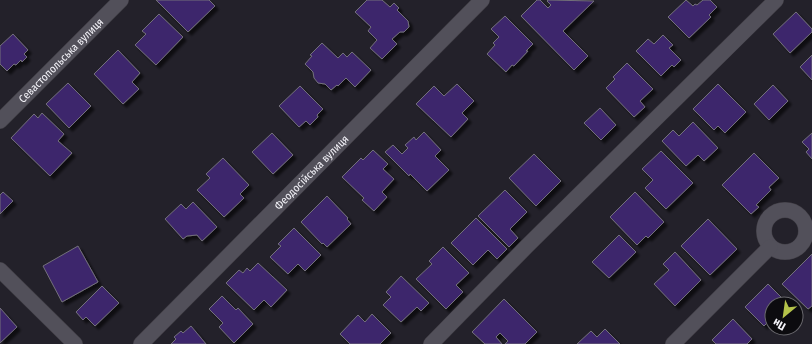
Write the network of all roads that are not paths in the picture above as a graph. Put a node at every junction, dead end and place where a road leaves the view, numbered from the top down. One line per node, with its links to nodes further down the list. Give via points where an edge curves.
1 (121, 0): 4 (street, Севастопольська вулиця)
2 (482, 0): 8 (street, Феодосійська вулиця)
3 (776, 0): 9 (street)
4 (0, 120)
5 (770, 247): 10 (street)
6 (0, 270): 7 (street)
7 (75, 344)
8 (141, 344)
9 (431, 344)
10 (673, 344)

